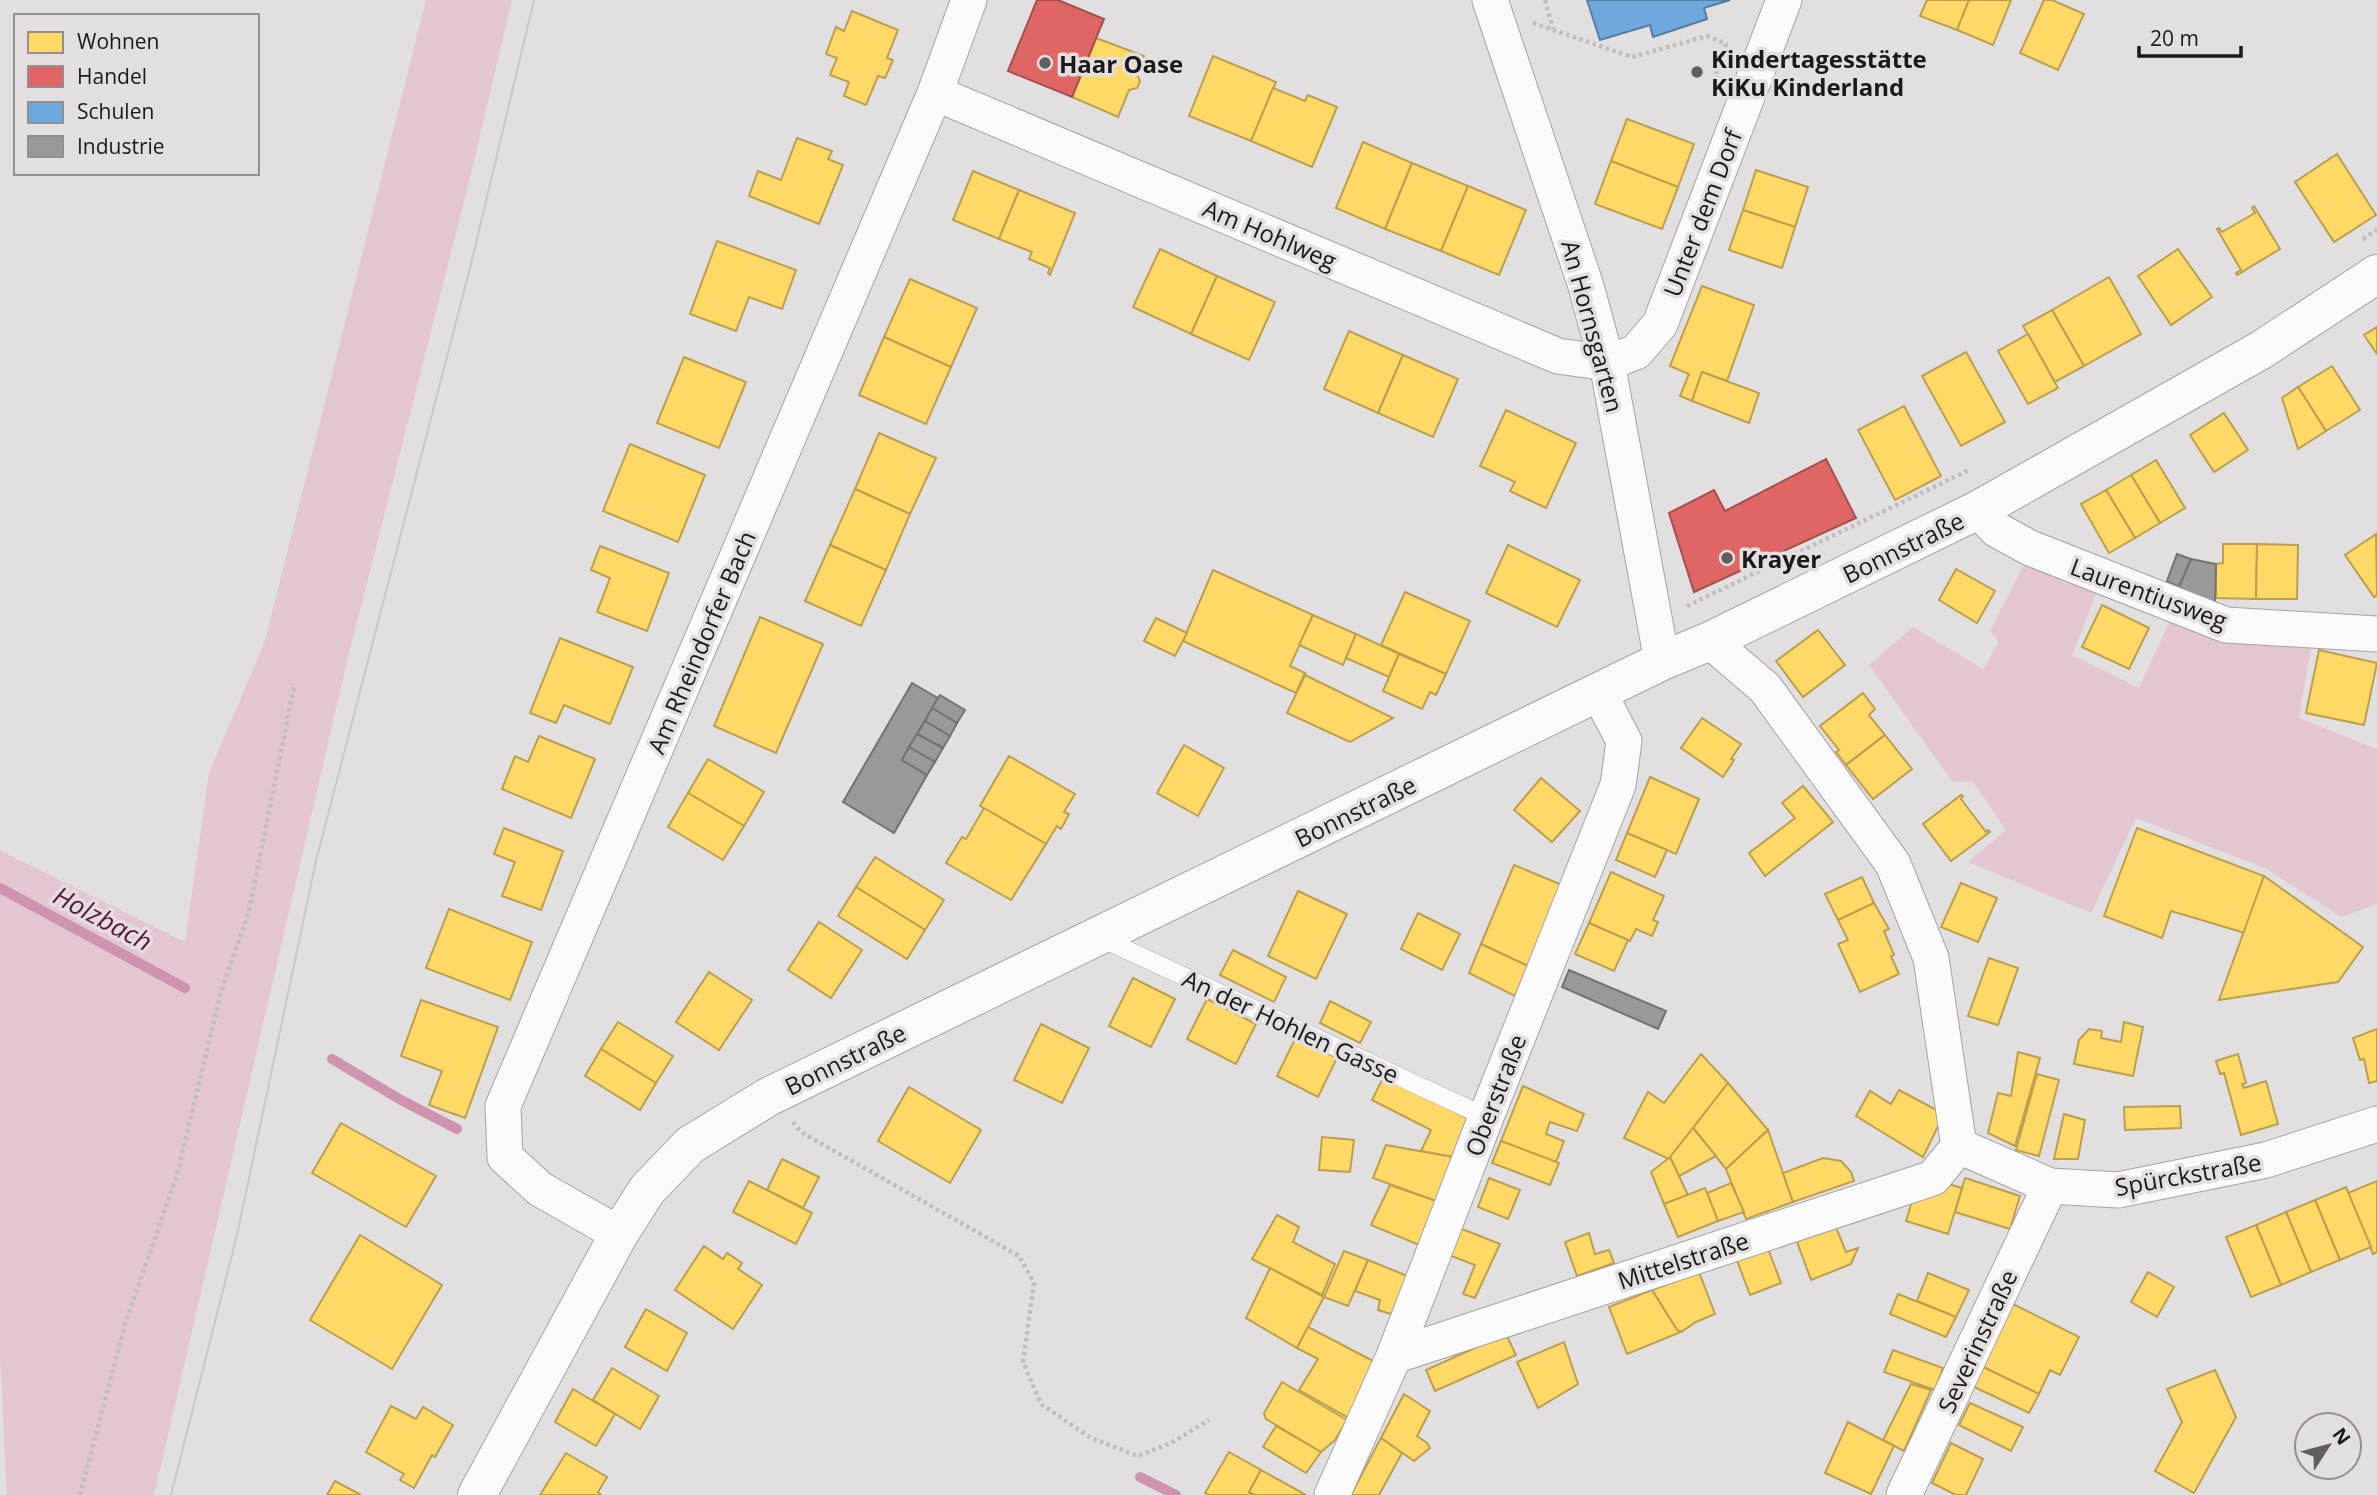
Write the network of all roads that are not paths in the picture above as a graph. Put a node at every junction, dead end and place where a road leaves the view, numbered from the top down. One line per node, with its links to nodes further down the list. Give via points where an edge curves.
1 (969, 0): 4 (street, Am Rheindorfer Bach)
2 (1784, 0): 6 (street, Unter dem Dorf, via 1660,324 1636,352)
3 (1491, 5): 6 (street, An Hornsgarten, via 1585,283)
4 (935, 93): 6 (street, Am Hohlweg, via 1558,356); 17 (street, Am Rheindorfer Bach, via 503,1106 505,1157 540,1189)
5 (2377, 274): 7 (street, Bonnstraße, via 2261,350)
6 (1607, 363): 10 (street, An Hornsgarten)
7 (1978, 510): 8 (street, Laurentiusweg, via 1997,530 2030,548 2227,625); 9 (street, Bonnstraße)
8 (2377, 634)
9 (1710, 641): 10 (street, Bonnstraße); 15 (street, via 1765,688 1893,864 1931,958)
10 (1662, 661): 11 (street, Bonnstraße)
11 (1599, 693): 12 (street, Bonnstraße); 13 (street, Oberstraße, via 1624,741 1618,785)
12 (1096, 936): 13 (lane, An der Hohlen Gasse); 17 (street, Bonnstraße, via 768,1097 690,1145 647,1191)
13 (1486, 1117): 18 (street, Oberstraße)
14 (2377, 1124): 16 (street, Spürckstraße, via 2266,1160 2118,1190)
15 (1959, 1146): 16 (street, Spürckstraße); 18 (street, Mittelstraße, via 1933,1178)
16 (2050, 1186): 21 (street, Severinstraße)
17 (620, 1234): 19 (street, Bonnstraße)
18 (1394, 1356): 20 (street, Oberstraße)
19 (477, 1495)
20 (1332, 1495)
21 (1904, 1495)

